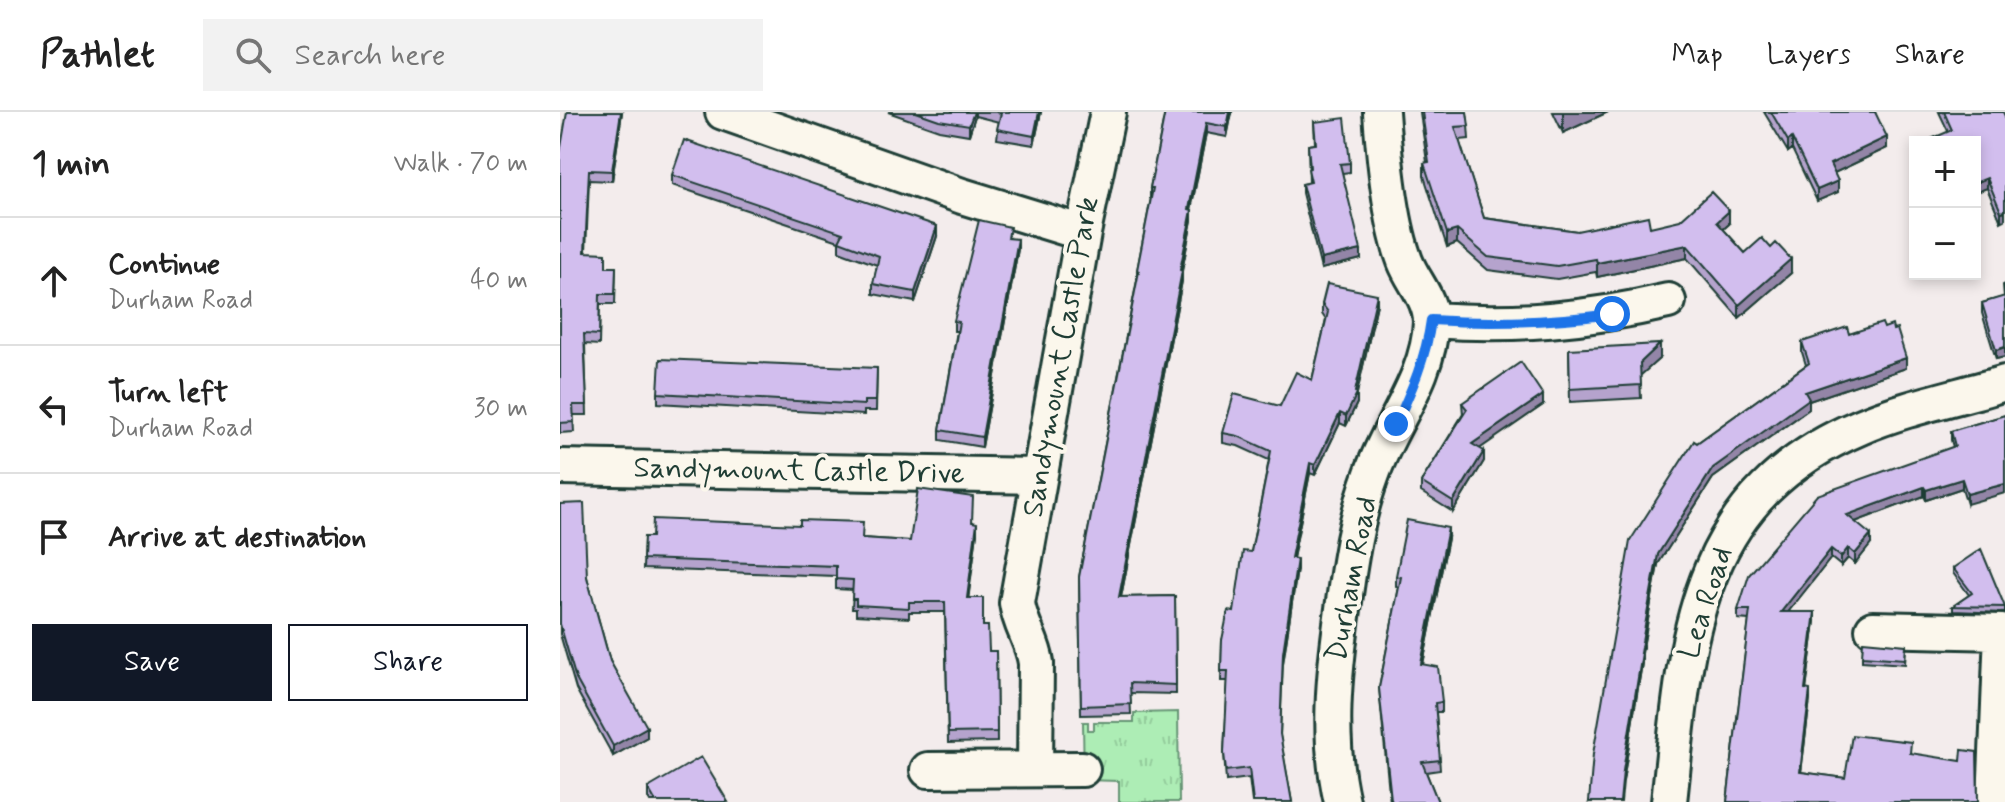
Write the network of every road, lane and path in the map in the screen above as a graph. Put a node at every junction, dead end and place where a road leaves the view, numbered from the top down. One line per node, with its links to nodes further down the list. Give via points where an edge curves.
1 (723, 112): 4 (street)
2 (1108, 112): 4 (street, Sandymount Castle Park)
3 (1381, 112): 6 (street, via 1399,233)
4 (1083, 233): 9 (street, Sandymount Castle Park)
5 (1668, 301): 6 (street, via 1565,320)
6 (1431, 320): 14 (street, Durham Road, via 1418,377 1372,473 1350,557 1333,677 1332,719)
7 (2005, 383): 15 (street, Lea Road, via 1861,426 1816,449 1746,510 1710,569 1697,613 1682,678)
8 (560, 467): 9 (street, Sandymount Castle Drive)
9 (1038, 476): 11 (street, Sandymount Castle Park, via 1017,603 1036,663)
10 (1873, 629): 16 (street, via 2002,632)
11 (1035, 769): 12 (street); 13 (street)
12 (1082, 769)
13 (928, 770)
14 (1342, 802)
15 (1669, 802)
16 (1995, 802)

